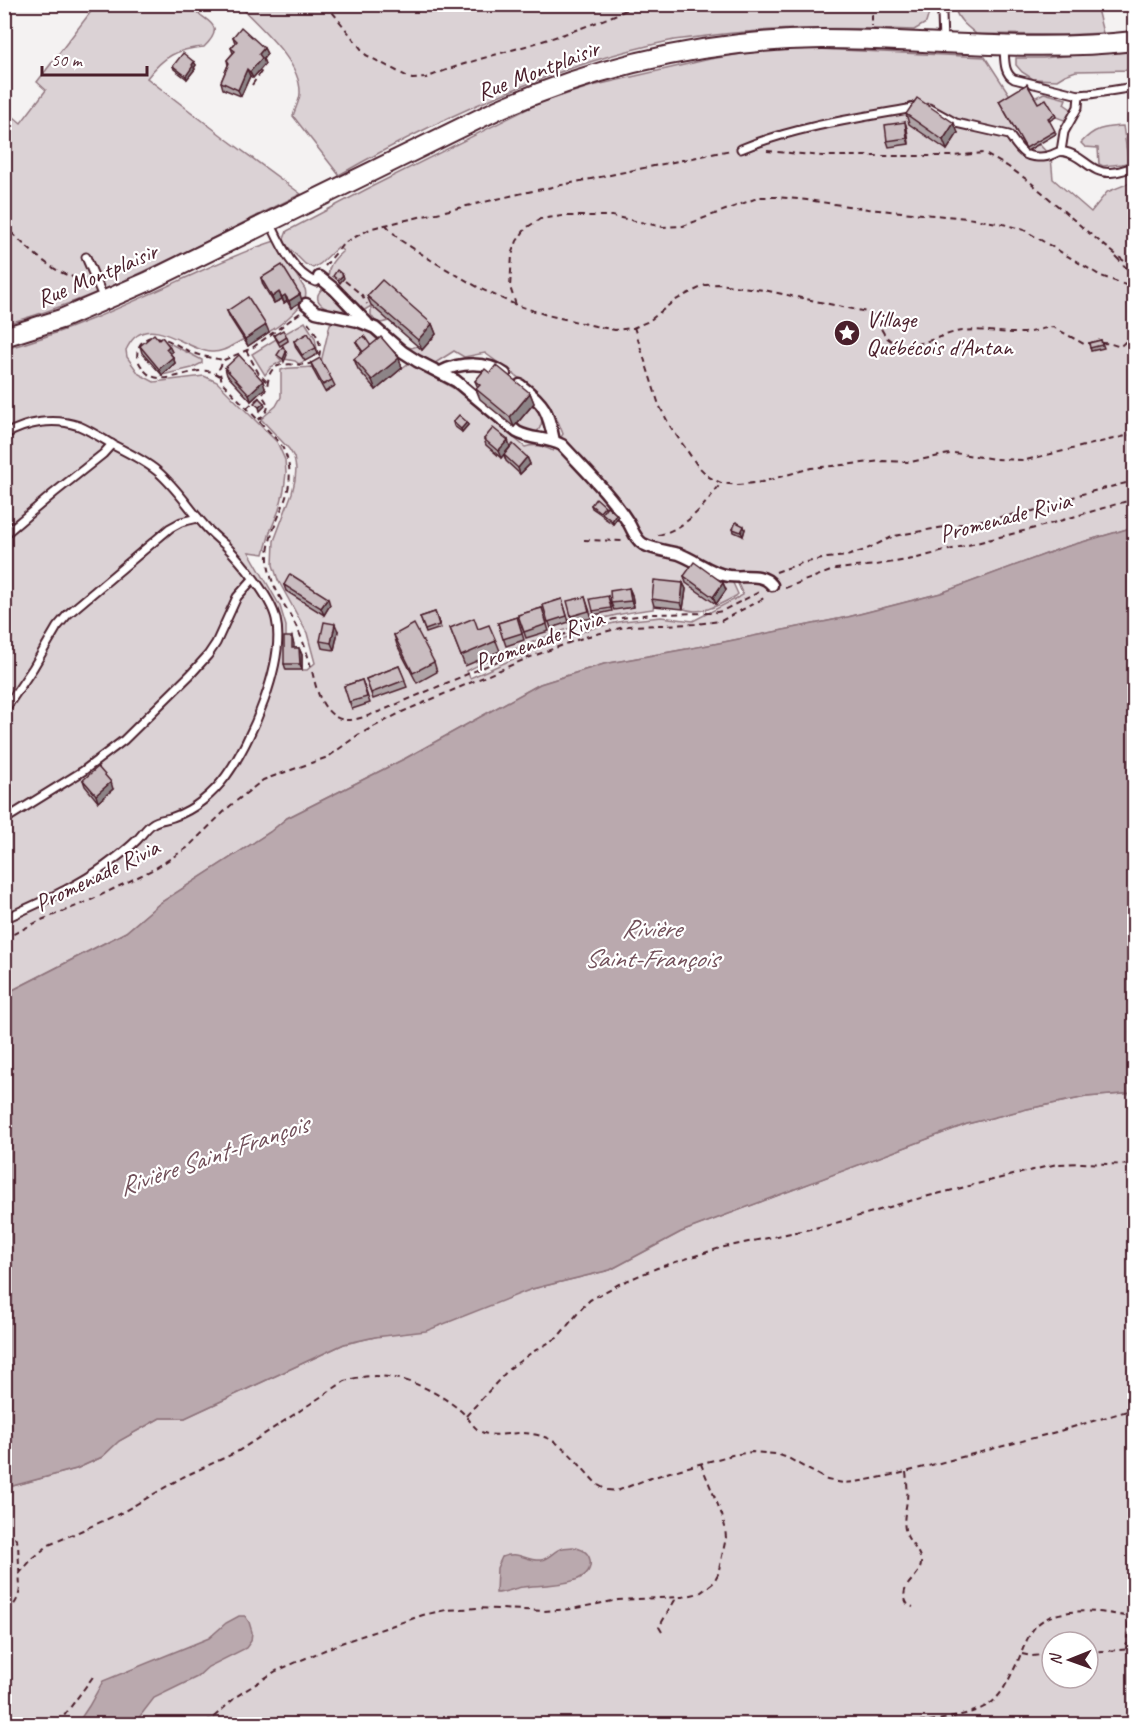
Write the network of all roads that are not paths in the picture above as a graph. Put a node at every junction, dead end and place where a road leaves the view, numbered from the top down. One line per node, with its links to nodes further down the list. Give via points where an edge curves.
1 (957, 4): 2 (lane)
2 (939, 8): 4 (lane)
3 (1134, 41): 5 (street, Rue Montplaisir)
4 (943, 43): 5 (street, Rue Montplaisir); 11 (street, Rue Montplaisir, via 759,41 614,67 496,110)
5 (1004, 45): 7 (lane, via 1010,77)
6 (1134, 87): 7 (lane)
7 (1078, 94): 9 (lane, via 1078,107 1064,132)
8 (741, 149): 9 (lane, via 795,132 923,105 956,123 1009,135 1028,155 1051,156)
9 (1061, 151): 10 (lane, via 1076,155 1098,171 1109,173)
10 (1134, 167)
11 (270, 222): 13 (lane, via 297,268); 14 (street, Rue Montplaisir)
12 (86, 257): 14 (lane)
13 (317, 280): 16 (street, via 334,289)
14 (105, 301): 17 (street, Rue Montplaisir)
15 (303, 309): 16 (street)
16 (369, 325): 18 (street, via 417,361)
17 (4, 337)
18 (441, 372): 20 (street, via 517,432); 20 (street, via 465,365 498,369 547,411)
19 (4, 435): 21 (lane, via 24,425 52,421 79,426)
20 (554, 441): 25 (street, via 606,493 639,541 717,573 759,577)
21 (112, 444): 22 (lane, via 157,471); 23 (lane)
22 (198, 518): 24 (lane); 26 (lane, via 170,528 68,614)
23 (4, 536)
24 (252, 579): 27 (lane, via 237,597 208,655 124,740 83,771); 28 (lane, via 272,607 278,633 277,651 251,734 226,776 189,810 154,822 128,849 99,870)
25 (773, 587)
26 (4, 711)
27 (4, 820)
28 (4, 919)

